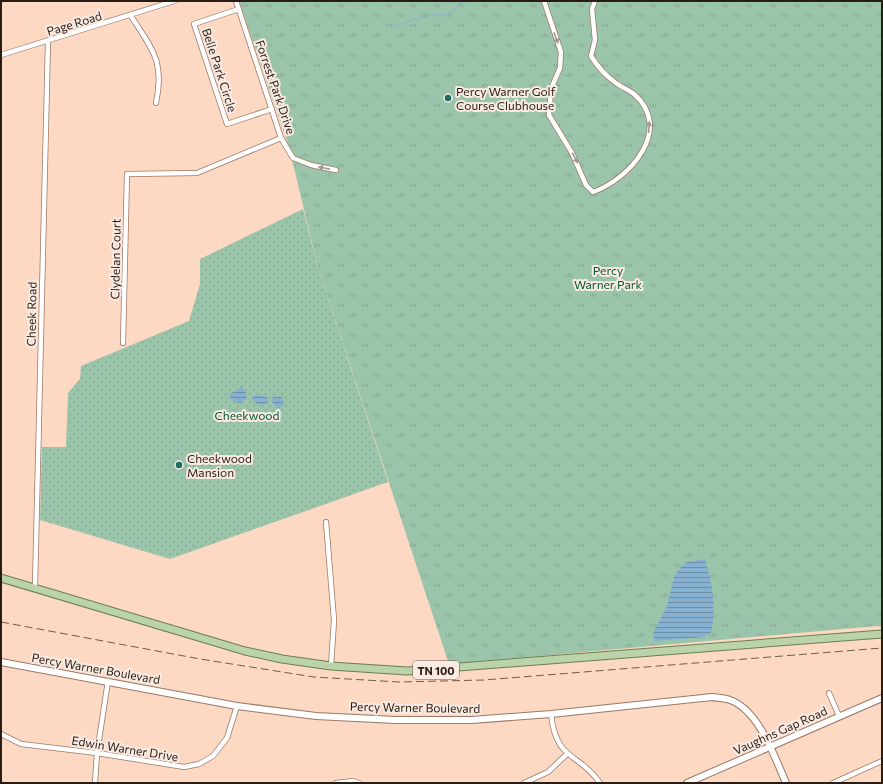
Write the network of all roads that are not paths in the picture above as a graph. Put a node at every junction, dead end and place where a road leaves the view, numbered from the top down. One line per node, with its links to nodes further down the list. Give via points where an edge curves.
1 (174, 1): 6 (street, Page Road)
2 (236, 1): 5 (street, Forrest Park Drive)
3 (544, 1): 4 (street, one-way to 4, via 561,52 560,68 551,89 549,115 572,153 586,185 593,192 615,182 632,167 646,148 650,120 634,94 616,83 591,56 595,40 592,9)
4 (594, 1)
5 (239, 9): 10 (street, Forrest Park Drive); 10 (street, Belle Park Circle, via 194,24 227,124)
6 (131, 16): 7 (street, Page Road); 9 (street, via 157,57 160,85)
7 (48, 41): 8 (street, Page Road); 16 (street, Cheek Road)
8 (1, 55)
9 (156, 103)
10 (272, 109): 11 (street, Forrest Park Drive)
11 (282, 138): 12 (street, Forrest Park Drive, one-way to 11, via 293,158); 13 (street, Clydelan Court, via 197,173 128,174)
12 (336, 170)
13 (123, 343)
14 (326, 522): 19 (street, via 334,620)
15 (1, 578): 16 (main road, TN 100)
16 (35, 587): 19 (main road, TN 100, via 100,609 112,610 239,649 282,659)
17 (882, 634): 19 (main road, TN 100, via 426,671)
18 (1, 662): 20 (street, Percy Warner Boulevard)
19 (331, 666)
20 (108, 681): 23 (street, Percy Warner Boulevard); 28 (street)
21 (830, 693): 25 (street)
22 (882, 698): 25 (street, Vaughns Gap Road)
23 (237, 706): 24 (street, Percy Warner Boulevard, via 316,716 394,720 472,720); 28 (street, Edwin Warner Drive, via 227,738 213,756 198,764 184,767)
24 (551, 714): 27 (street, Percy Warner Boulevard, via 712,697 731,700 745,710 760,727); 29 (street, via 552,730)
25 (839, 716): 27 (street, Vaughns Gap Road)
26 (1, 734): 28 (street, Edwin Warner Drive, via 21,744)
27 (770, 746): 36 (street, Vaughns Gap Road); 37 (street, Percy Warner Boulevard)
28 (97, 753): 31 (street)
29 (567, 754): 34 (street, via 548,772); 35 (street, via 583,765)
30 (882, 762): 38 (street)
31 (95, 783)
32 (336, 783): 33 (street)
33 (359, 783)
34 (524, 783)
35 (600, 783)
36 (687, 783)
37 (786, 783)
38 (833, 783)

